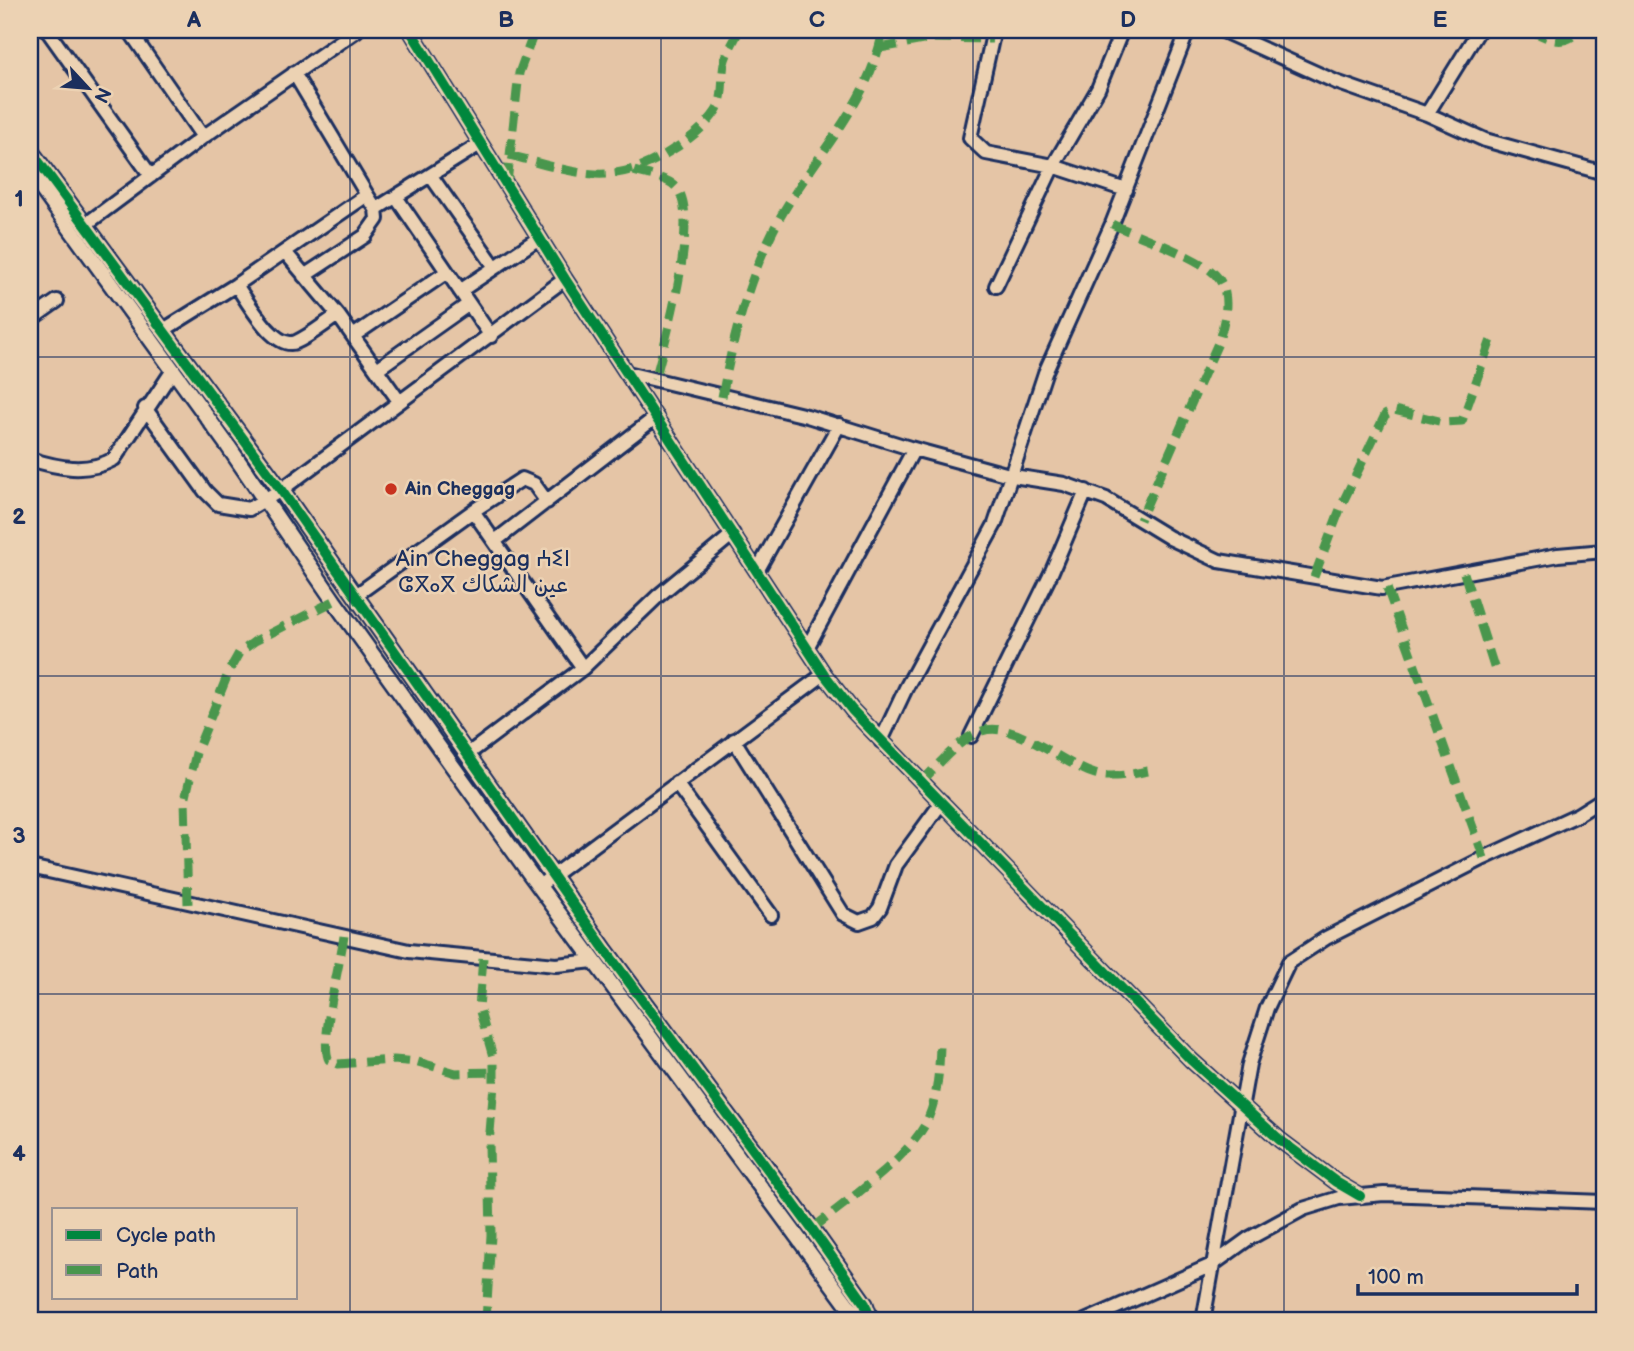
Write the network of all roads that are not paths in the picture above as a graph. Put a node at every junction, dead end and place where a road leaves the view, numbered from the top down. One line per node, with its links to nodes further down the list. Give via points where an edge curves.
1 (47, 30): 18 (street)
2 (129, 30): 12 (street)
3 (357, 30): 10 (street)
4 (410, 30): 13 (street)
5 (994, 30): 15 (street, via 970,138 986,153)
6 (1122, 30): 15 (street, via 1098,89)
7 (1188, 30): 20 (street)
8 (1221, 30): 11 (street, via 1354,90)
9 (1479, 30): 11 (street)
10 (294, 74): 12 (street); 21 (street)
11 (1427, 114): 17 (street, via 1485,140)
12 (203, 137): 18 (street)
13 (480, 144): 19 (street); 25 (street)
14 (30, 150): 24 (street)
15 (1053, 166): 20 (street); 32 (street)
16 (30, 173): 42 (street)
17 (1604, 173)
18 (151, 176): 24 (street)
19 (431, 176): 22 (street); 27 (street)
20 (1126, 190): 50 (street, via 1045,373)
21 (367, 195): 23 (street); 26 (street)
22 (396, 197): 23 (street); 28 (street)
23 (376, 209): 29 (street, via 377,219 365,236)
24 (85, 225): 38 (street)
25 (539, 238): 27 (street); 30 (street)
26 (285, 252): 29 (street); 31 (street)
27 (495, 267): 33 (street)
28 (447, 272): 33 (street); 39 (street)
29 (304, 276): 36 (street)
30 (565, 279): 40 (street); 43 (street)
31 (236, 285): 36 (street, via 281,342 294,343); 38 (street)
32 (996, 286)
33 (460, 291): 35 (street)
34 (57, 301): 37 (street)
35 (469, 304): 40 (street); 41 (street)
36 (338, 315): 39 (street)
37 (30, 320)
38 (162, 331): 51 (street)
39 (353, 336): 41 (street)
40 (491, 336): 44 (street)
41 (377, 369): 44 (street)
42 (173, 370): 45 (street); 53 (street)
43 (627, 373): 46 (street); 47 (street)
44 (399, 401): 51 (street)
45 (145, 408): 49 (street, via 123,449 103,465 71,469); 53 (street, via 218,504 248,509)
46 (656, 417): 54 (street); 56 (street)
47 (839, 425): 48 (street); 59 (street)
48 (914, 449): 50 (street); 61 (street)
49 (30, 459)
50 (1013, 476): 52 (street); 66 (street, via 995,524)
51 (281, 490): 53 (street); 60 (street)
52 (1086, 491): 58 (street, via 1215,560 1382,588 1558,555); 64 (street)
53 (266, 500): 73 (street)
54 (547, 502): 55 (street, via 534,484 522,479); 57 (street)
55 (473, 511): 57 (street); 60 (street)
56 (733, 534): 59 (street); 62 (street, via 658,596)
57 (495, 541): 62 (street)
58 (1604, 551)
59 (757, 571): 61 (street)
60 (356, 595): 67 (street)
61 (807, 648): 63 (street)
62 (583, 668): 67 (street)
63 (824, 674): 65 (street); 66 (street)
64 (971, 736)
65 (734, 740): 68 (street); 70 (street, via 843,914 859,922 873,918 880,908 896,865)
66 (881, 741): 70 (street)
67 (468, 754): 72 (street)
68 (676, 783): 72 (street); 74 (street)
69 (1604, 798): 76 (street, via 1295,957 1282,973 1261,1025)
70 (942, 802): 76 (street, via 1191,1060)
71 (30, 867): 75 (street, via 409,951 556,965)
72 (554, 877): 73 (street); 80 (street, via 812,1228 865,1304)
73 (539, 886): 75 (street)
74 (771, 915)
75 (594, 961): 80 (street, via 849,1307)
76 (1241, 1105): 77 (street, via 1311,1164); 79 (street)
77 (1360, 1196): 78 (street); 79 (street, via 1303,1209)
78 (1604, 1202)
79 (1212, 1265): 81 (street); 82 (street)
80 (869, 1320)
81 (1085, 1321)
82 (1203, 1321)

